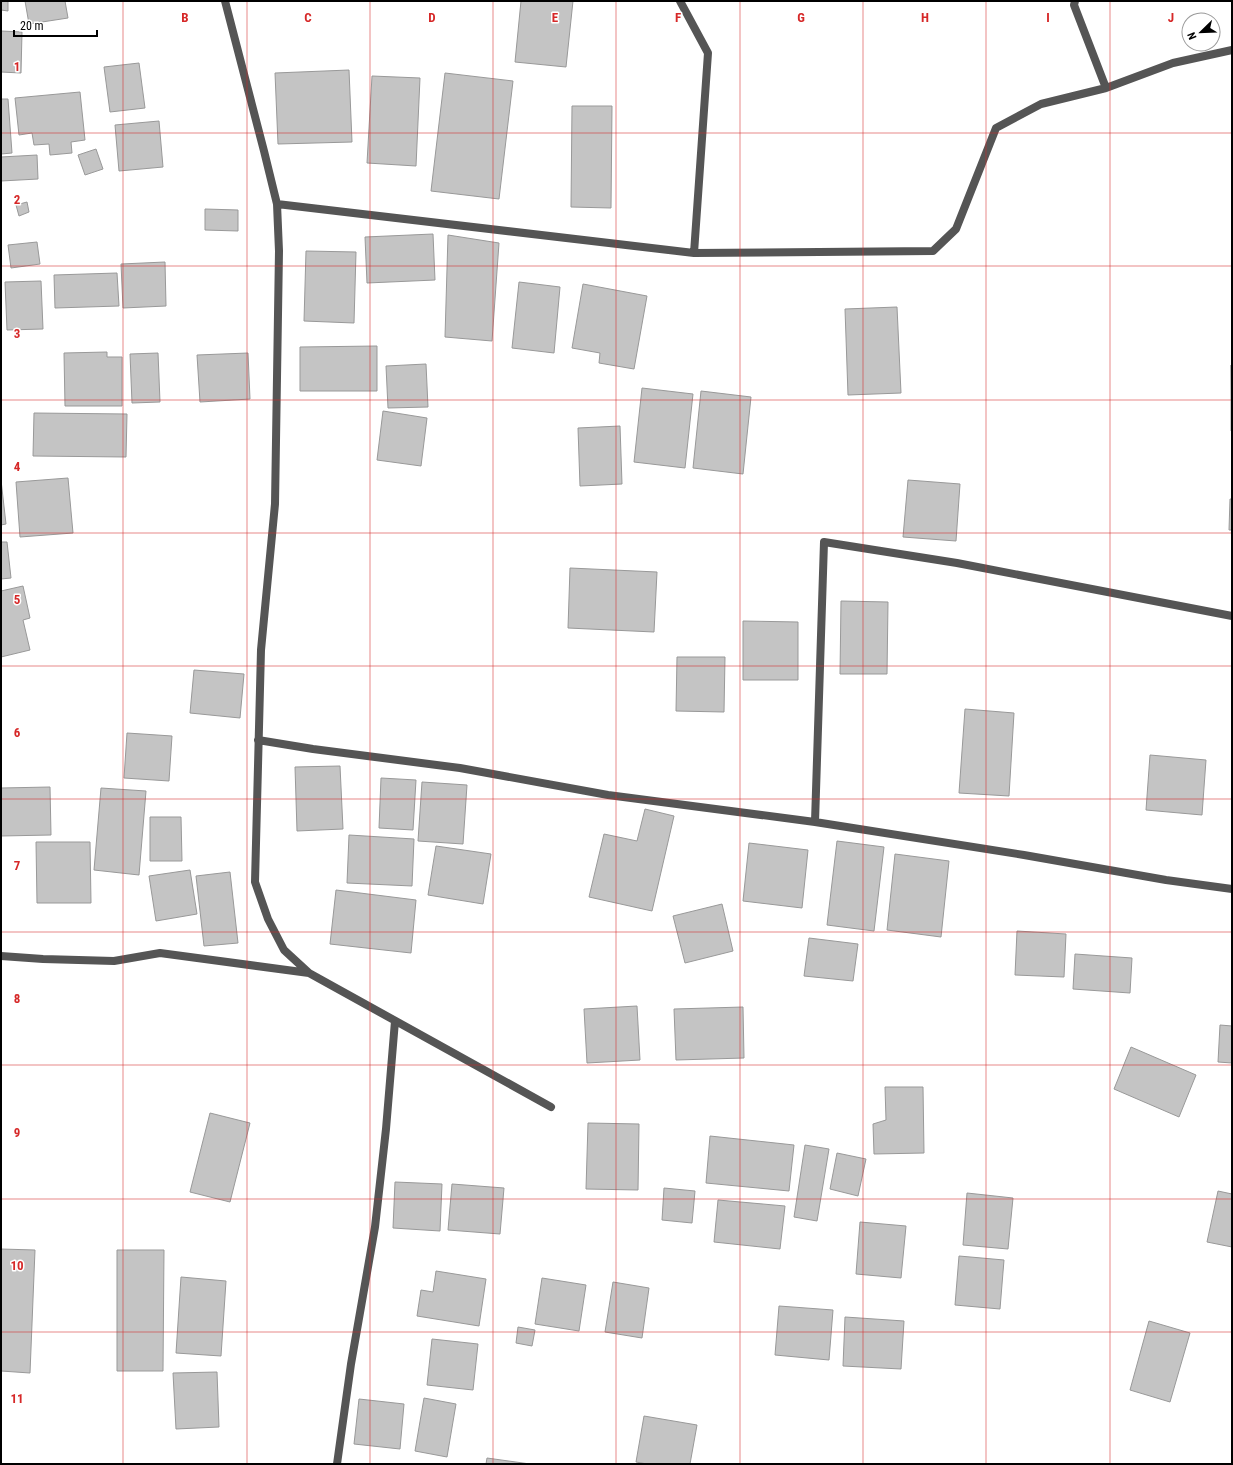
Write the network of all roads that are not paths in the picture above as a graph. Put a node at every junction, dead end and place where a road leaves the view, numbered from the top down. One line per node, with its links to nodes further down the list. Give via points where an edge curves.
1 (224, 1): 6 (street)
2 (680, 1): 7 (street, via 708,53)
3 (1075, 1): 5 (street, via 1074,6)
4 (1232, 50): 5 (street, via 1173,63)
5 (1106, 88): 7 (street, via 1041,104 996,128 956,229 933,251)
6 (277, 204): 7 (street); 9 (street, via 279,251 276,504 261,650)
7 (694, 253)
8 (1232, 616): 10 (street, via 957,563 824,542)
9 (258, 740): 10 (street, via 460,768 608,795); 13 (street, via 255,882 268,919 284,950)
10 (815, 822): 11 (street)
11 (1232, 889)
12 (1, 956): 13 (street, via 114,960 160,954)
13 (309, 973): 14 (street)
14 (395, 1021): 15 (street); 16 (street, via 376,1227 351,1364)
15 (550, 1107)
16 (337, 1464)

